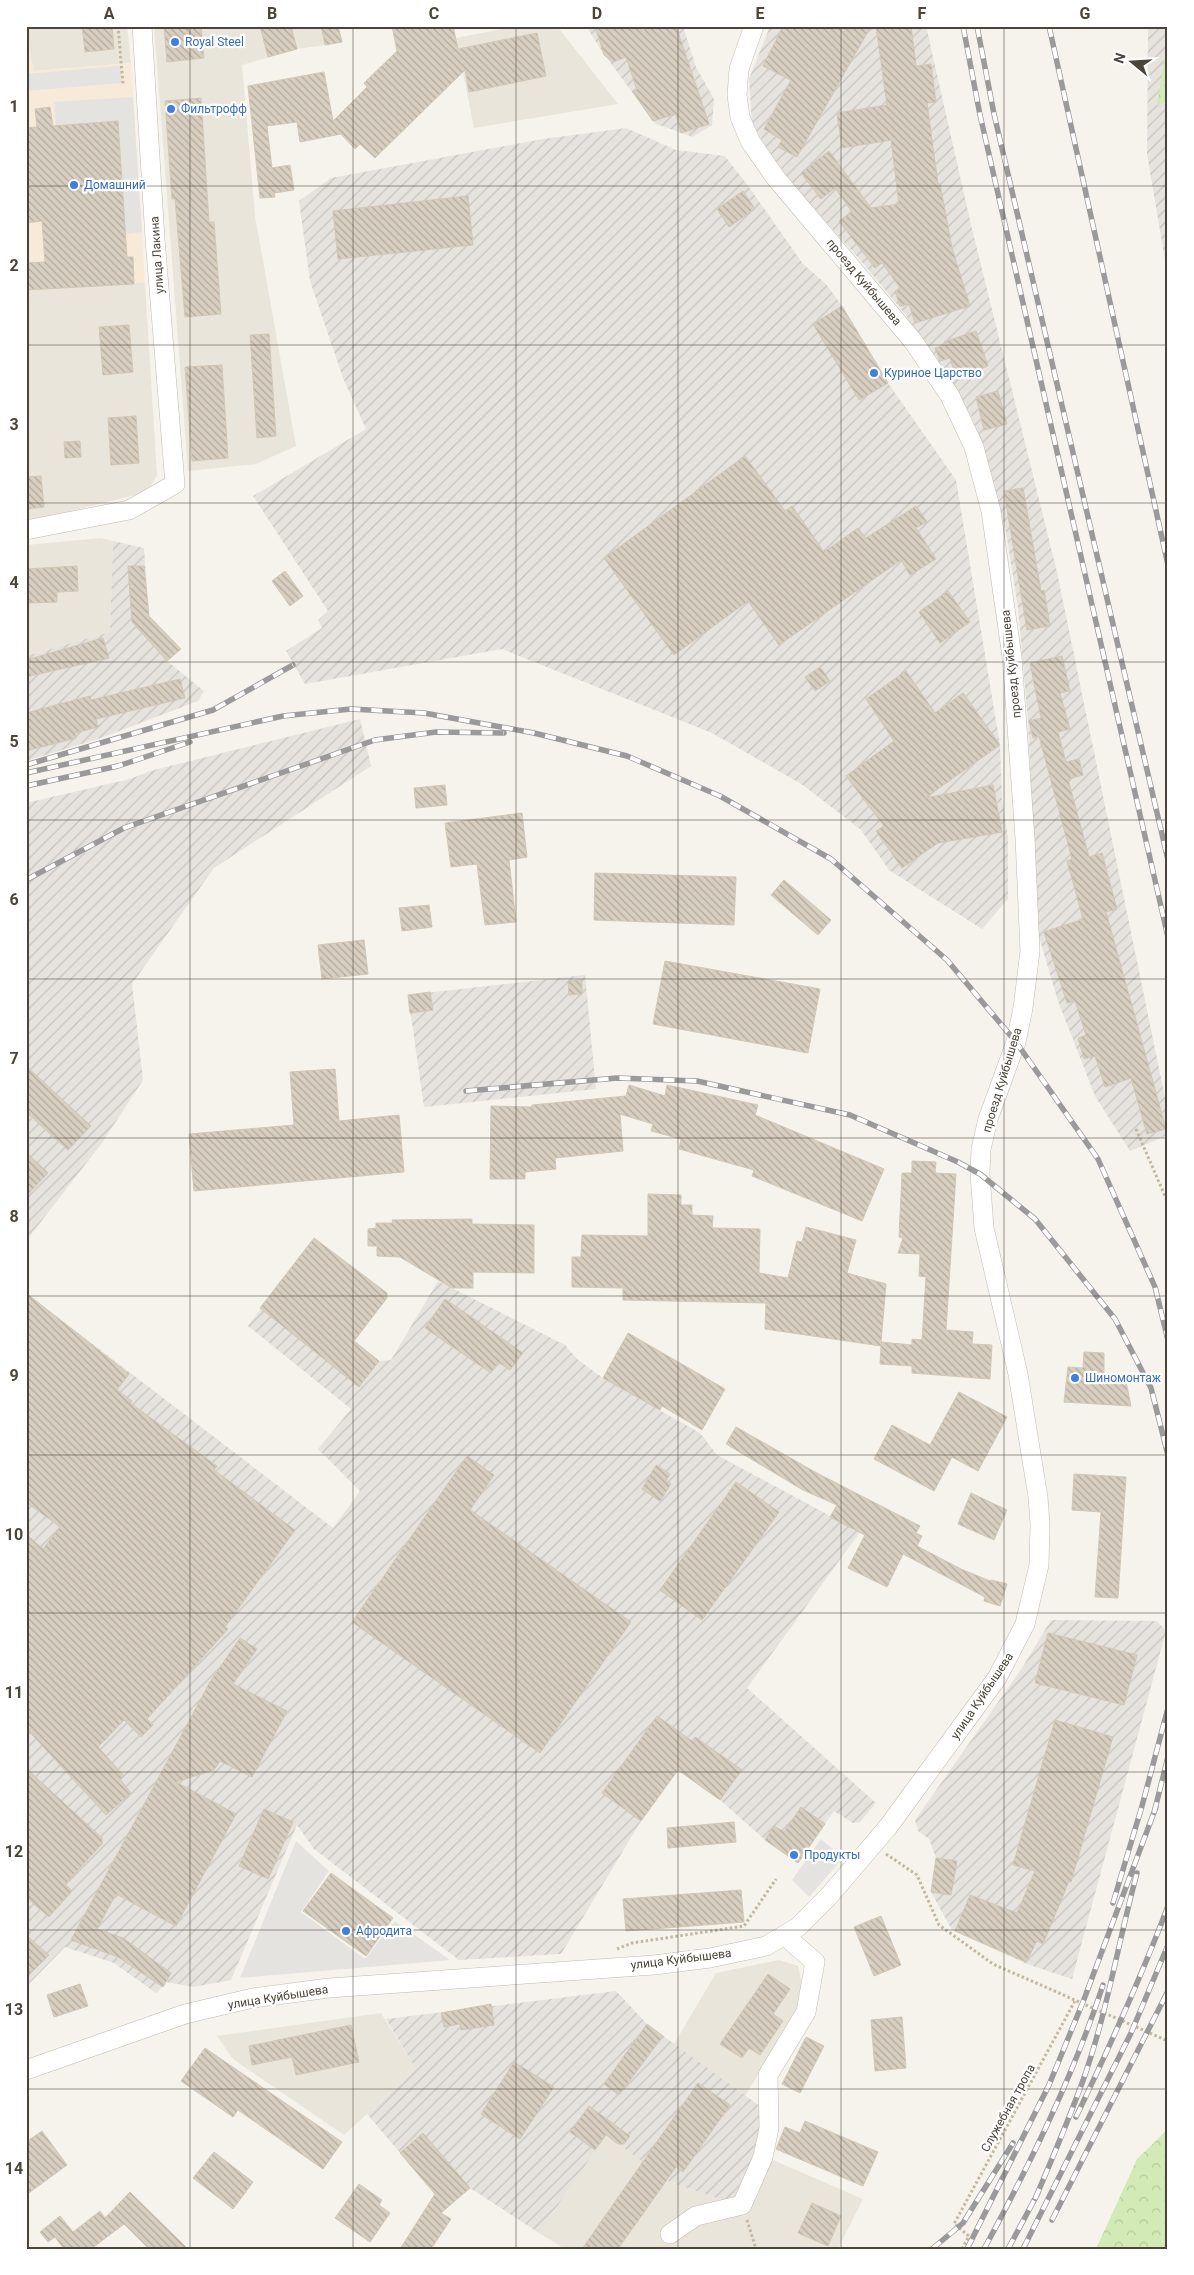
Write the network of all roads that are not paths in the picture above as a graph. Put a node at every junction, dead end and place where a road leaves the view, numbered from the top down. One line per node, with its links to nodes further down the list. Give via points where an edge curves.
1 (142, 26): 3 (street, улица Лакина, via 174,484 129,510)
2 (754, 26): 4 (street, проезд Куйбышева, via 739,69 737,94 740,117 750,141 774,177 913,341 950,396 974,447 991,511 1012,657 1030,951 1020,1025 988,1119 980,1174 984,1228)
3 (26, 530)
4 (1018, 1374): 5 (street, улица Куйбышева, via 1040,1524 1039,1565 1025,1624 997,1678 888,1827 829,1896)
5 (785, 1936): 6 (street, улица Куйбышева, via 757,1948 654,1965 329,1988 253,1998 185,2014); 7 (street, via 815,1962 806,2012 768,2075 769,2128 763,2157 742,2205 696,2216)
6 (26, 2070)
7 (670, 2234)

